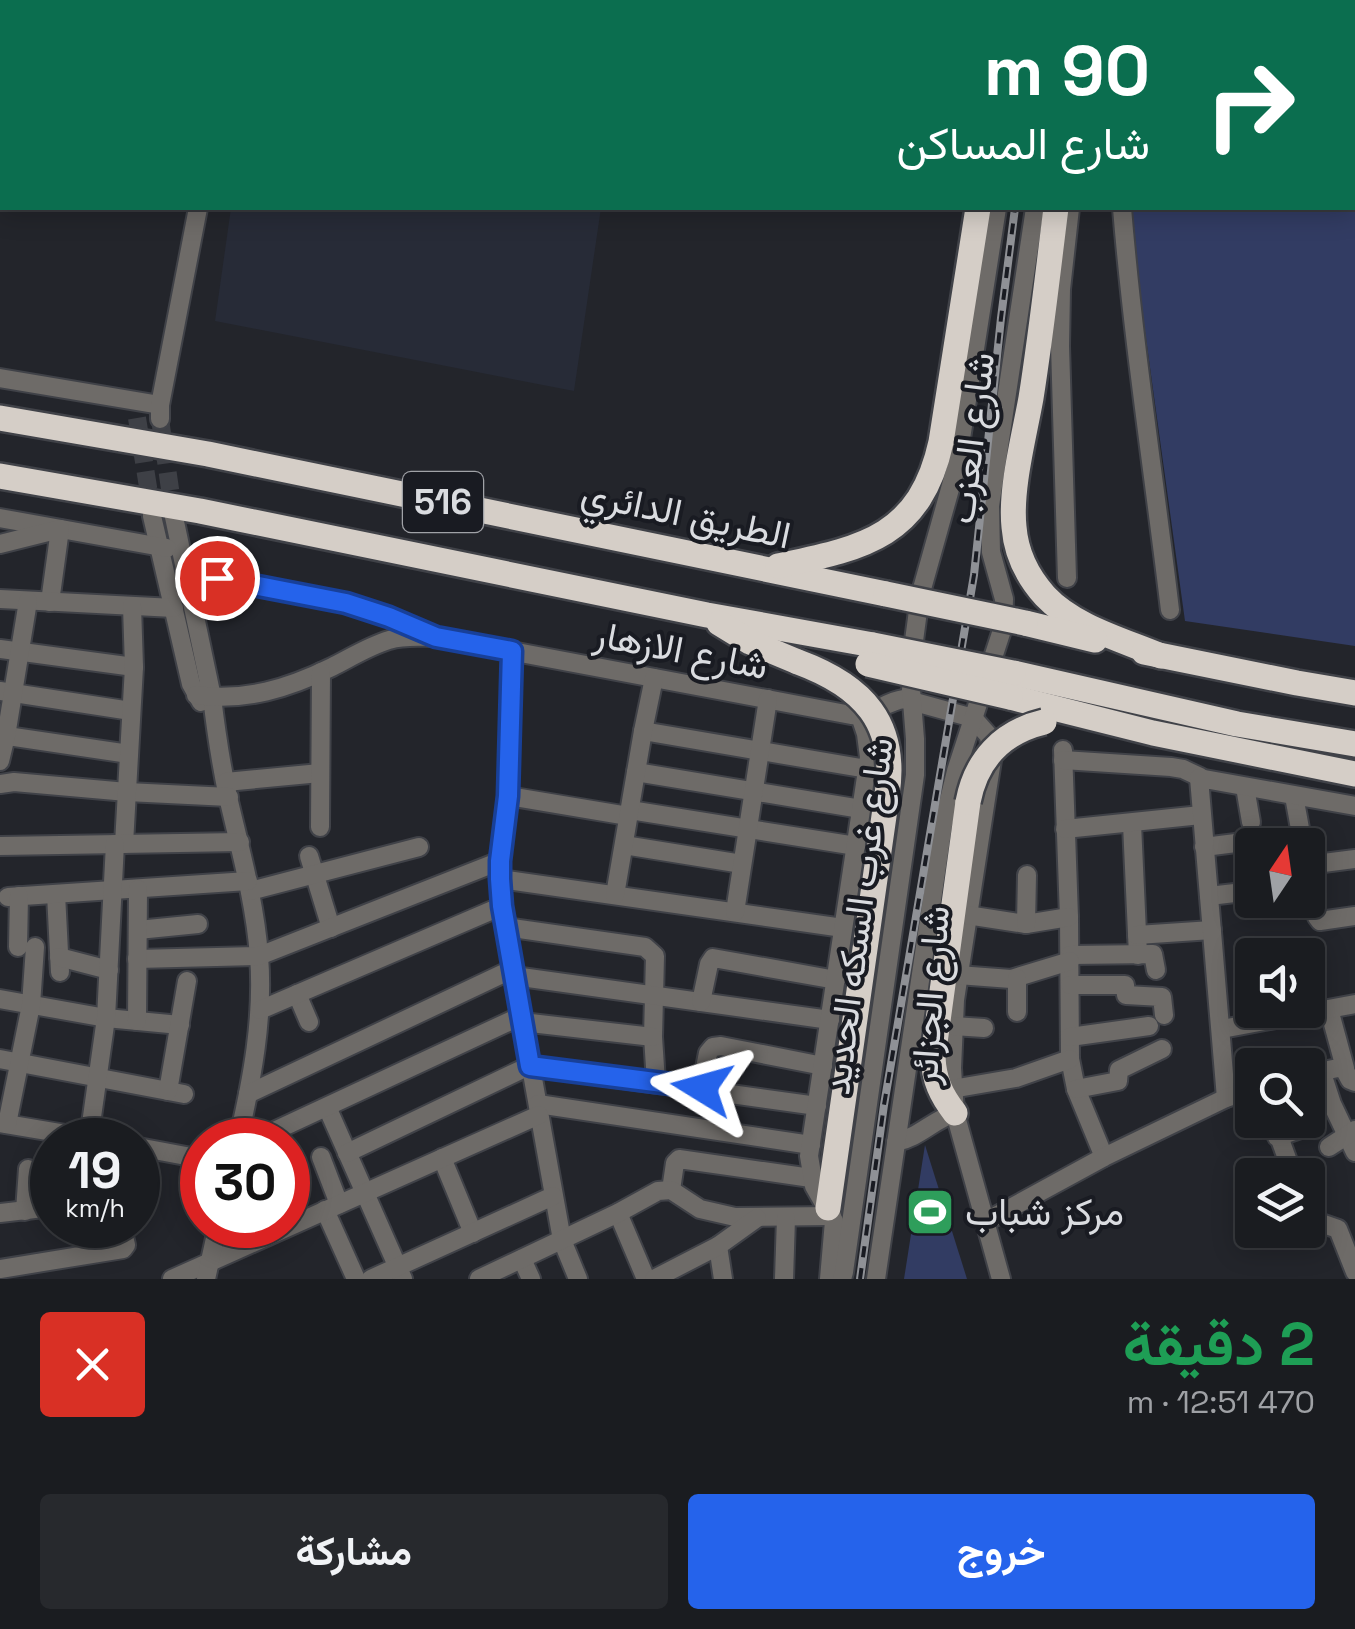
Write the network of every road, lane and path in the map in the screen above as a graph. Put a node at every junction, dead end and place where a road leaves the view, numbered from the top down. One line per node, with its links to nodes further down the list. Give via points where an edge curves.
1 (198, 210): 8 (street, via 160,412)
2 (978, 210): 18 (highway, via 941,442 928,485 882,535)
3 (998, 210): 41 (street, شارع غرب السكه الحديد, via 958,464 917,614)
4 (1035, 210): 45 (street, شارع العزب, via 990,506 991,552 1005,618)
5 (1056, 210): 32 (highway, via 1015,494 1018,550 1034,583 1060,610)
6 (1070, 210): 20 (street, via 1060,332)
7 (1122, 210): 26 (street)
8 (0, 378)
9 (0, 418): 18 (highway, الطريق الدائري / 516)
10 (0, 476): 27 (highway, 516)
11 (152, 516): 16 (street)
12 (174, 517): 17 (street)
13 (0, 518): 14 (street)
14 (60, 529): 15 (street); 16 (street); 23 (street)
15 (0, 544)
16 (159, 547): 17 (street); 25 (street)
17 (180, 549): 19 (street)
18 (766, 569): 32 (highway, الطريق الدائري / 516, bridge)
19 (184, 571): 28 (street, شارع الازهار, via 346,603); 39 (street)
20 (1068, 578)
21 (0, 600): 22 (street)
22 (28, 601): 23 (street); 31 (street)
23 (50, 602): 24 (street)
24 (132, 606): 25 (street); 33 (street)
25 (174, 608): 39 (street, via 191,684)
26 (1170, 610)
27 (707, 614): 36 (highway, 516, bridge, via 829,636 870,655); 181 (highway, bridge, via 750,642 843,682 866,704 890,763)
28 (436, 637): 30 (street, شارع الازهار); 34 (street, شارع الازهار, via 390,639)
29 (0, 649): 31 (street)
30 (512, 651): 35 (street, شارع الازهار); 62 (street)
31 (20, 652): 33 (street); 37 (street)
32 (1160, 656): 38 (highway, الطريق الدائري / 516)
33 (134, 667): 42 (street)
34 (321, 672): 39 (street, شارع الازهار, via 261,694); 54 (street)
35 (654, 678): 40 (street, شارع الازهار); 46 (street)
36 (1012, 685): 44 (highway); 48 (highway, 516)
37 (7, 692): 42 (street); 47 (street)
38 (1355, 693)
39 (204, 696): 59 (street)
40 (768, 699): 43 (street, شارع الازهار); 49 (street)
41 (911, 700): 43 (street, شارع الازهار); 45 (street); 214 (street, شارع غرب السكه الحديد, via 915,775)
42 (131, 711): 50 (street)
43 (860, 716): 52 (street, شارع غرب السكه الحديد)
44 (1091, 716): 55 (highway); 156 (highway, bridge, via 1016,732 992,749 971,788 933,1057 940,1090)
45 (973, 718): 97 (street, شارع الجزائر, via 992,752); 166 (street, شارع العزب, via 943,825)
46 (643, 731): 49 (street); 53 (street)
47 (3, 736): 50 (street); 51 (street)
48 (1355, 744)
49 (758, 751): 52 (street); 61 (street)
50 (129, 754): 60 (street)
51 (0, 761)
52 (867, 769): 65 (street, شارع غرب السكه الحديد)
53 (636, 772): 61 (street); 66 (street)
54 (320, 773): 59 (street); 70 (street)
55 (1355, 774)
56 (1200, 777): 58 (street); 67 (street); 73 (street, via 1183,769 1063,755)
57 (0, 784): 60 (street)
58 (1245, 786): 63 (street); 68 (street)
59 (227, 789): 60 (street); 74 (street)
60 (127, 792): 76 (street)
61 (752, 792): 65 (street); 72 (street)
62 (508, 796): 66 (street); 86 (street)
63 (1294, 796): 64 (street); 71 (street)
64 (1355, 806)
65 (861, 809): 79 (street, شارع غرب السكه الحديد)
66 (629, 813): 72 (street); 77 (street)
67 (1201, 815): 69 (street); 80 (street)
68 (1250, 822)
69 (1132, 824): 73 (street); 108 (street)
70 (320, 827)
71 (1300, 828)
72 (747, 829): 79 (street); 83 (street)
73 (1065, 829): 98 (street)
74 (240, 842): 76 (street); 88 (street)
75 (1235, 843): 80 (street)
76 (120, 844): 78 (street); 90 (street)
77 (624, 845): 83 (street); 93 (street)
78 (0, 846)
79 (856, 846): 105 (street, شارع غرب السكه الحديد)
80 (1204, 846): 94 (street)
81 (418, 847): 85 (street)
82 (1355, 859): 84 (street)
83 (742, 864): 96 (street)
84 (1325, 865)
85 (312, 866): 88 (street); 104 (street)
86 (500, 870): 93 (street); 95 (street); 104 (street)
87 (1027, 875): 102 (street)
88 (249, 886): 89 (street); 109 (street)
89 (138, 889): 90 (street); 106 (street)
90 (114, 891): 92 (street); 112 (street)
91 (1235, 893): 94 (street)
92 (56, 894): 112 (street, via 59,964); 126 (street, via 13,897 27,947)
93 (616, 895): 96 (street)
94 (1209, 896): 107 (street)
95 (502, 906): 103 (street); 121 (street)
96 (734, 912): 105 (street)
97 (967, 915): 102 (street); 115 (street, شارع الجزائر)
98 (1070, 916): 102 (street); 111 (street)
99 (1355, 916): 100 (street)
100 (1317, 918)
101 (198, 924): 106 (street)
102 (1026, 924)
103 (506, 926): 114 (street); 122 (street, via 645,947 655,956)
104 (330, 928): 109 (street)
105 (844, 928): 117 (street, شارع غرب السكه الحديد)
106 (138, 930): 110 (street)
107 (1212, 930): 108 (street); 138 (street)
108 (1133, 948): 111 (street); 113 (street, via 1154,955); 119 (street)
109 (260, 956): 110 (street); 128 (street)
110 (138, 958): 133 (street)
111 (1070, 958): 116 (street); 120 (street)
112 (109, 970): 130 (street)
113 (1156, 970)
114 (514, 973): 122 (street); 131 (street); 153 (street)
115 (958, 975): 116 (street); 136 (street, شارع الجزائر)
116 (1017, 978): 129 (street)
117 (836, 980): 124 (street, via 713,958); 132 (street, شارع غرب السكه الحديد)
118 (187, 982): 135 (street)
119 (1125, 985): 120 (street); 140 (street, via 1126,995 1162,997 1157,1020)
120 (1070, 986): 140 (street)
121 (297, 994): 128 (street); 134 (street)
122 (654, 995): 124 (street); 139 (street)
123 (0, 999): 126 (street)
124 (701, 1002): 132 (street)
125 (1355, 1004): 127 (street)
126 (30, 1005): 130 (street); 143 (street)
127 (1329, 1009): 138 (street); 147 (street)
128 (260, 1010): 153 (street)
129 (1017, 1012)
130 (106, 1018): 133 (street); 148 (street)
131 (522, 1019): 139 (street); 144 (street); 158 (street)
132 (830, 1020): 145 (street, شارع غرب السكه الحديد)
133 (137, 1021): 135 (street)
134 (309, 1022)
135 (180, 1025): 148 (street, via 176,1093)
136 (953, 1026): 137 (street); 156 (street, شارع الجزائر)
137 (984, 1028)
138 (1222, 1029): 155 (street)
139 (653, 1037): 149 (street)
140 (1070, 1037): 142 (street)
141 (1162, 1049): 151 (street, via 1119,1070 1118,1081)
142 (1070, 1059): 151 (street); 156 (street)
143 (9, 1061): 148 (street); 163 (street)
144 (530, 1066): 149 (street); 159 (street); 169 (street)
145 (823, 1066): 150 (street, via 713,1047); 157 (street, شارع غرب السكه الحديد)
146 (1325, 1073): 147 (street)
147 (1350, 1075)
148 (98, 1078): 160 (street)
149 (656, 1082): 150 (street)
150 (702, 1088): 157 (street)
151 (1076, 1089): 171 (street)
152 (1325, 1091): 165 (street)
153 (248, 1094): 161 (street)
154 (1235, 1095): 155 (street)
155 (1226, 1098): 171 (street)
156 (954, 1101): 166 (street); 187 (street, شارع الجزائر)
157 (817, 1106): 167 (street, شارع غرب السكه الحديد)
158 (327, 1107): 162 (street); 169 (street)
159 (538, 1109): 167 (street); 172 (street); 177 (street)
160 (96, 1118)
161 (243, 1118)
162 (303, 1118)
163 (4, 1124): 164 (street)
164 (30, 1128)
165 (1352, 1139): 168 (street)
166 (896, 1142): 215 (street, شارع العزب)
167 (811, 1145): 174 (street, شارع غرب السكه الحديد)
168 (1329, 1146)
169 (347, 1153): 176 (street)
170 (320, 1156): 178 (street)
171 (1104, 1157): 187 (street)
172 (442, 1158): 176 (street); 190 (street)
173 (28, 1169): 179 (street)
174 (811, 1178): 175 (street, via 679,1159); 181 (street, شارع غرب السكه الحديد)
175 (672, 1190): 183 (street); 184 (street, via 700,1209)
176 (364, 1193): 178 (street); 201 (street)
177 (553, 1196): 190 (street); 191 (street)
178 (332, 1207): 198 (street); 205 (street)
179 (25, 1210): 180 (street); 182 (street)
180 (30, 1210)
181 (830, 1212): 185 (street); 213 (street)
182 (0, 1213)
183 (618, 1213): 191 (street); 209 (street)
184 (758, 1218): 185 (street); 192 (street)
185 (786, 1218): 212 (street)
186 (1355, 1218): 189 (street)
187 (985, 1222): 216 (street, شارع الجزائر)
188 (1325, 1224): 189 (street)
189 (1332, 1225): 194 (street)
190 (473, 1233): 201 (street)
191 (562, 1240): 196 (street); 208 (street)
192 (718, 1246): 210 (street); 211 (street)
193 (122, 1248): 195 (street)
194 (1352, 1252): 199 (street)
195 (72, 1259): 200 (street); 203 (street)
196 (522, 1259): 202 (street); 207 (street)
197 (0, 1270): 200 (street)
198 (208, 1270): 204 (street)
199 (1355, 1272)
200 (24, 1273)
201 (400, 1273): 206 (street)
202 (482, 1278)
203 (81, 1279)
204 (172, 1279)
205 (356, 1279)
206 (371, 1279)
207 (531, 1279)
208 (578, 1279)
209 (646, 1279)
210 (654, 1279)
211 (723, 1279)
212 (784, 1279)
213 (829, 1279)
214 (842, 1279)
215 (876, 1279)
216 (1002, 1279)

